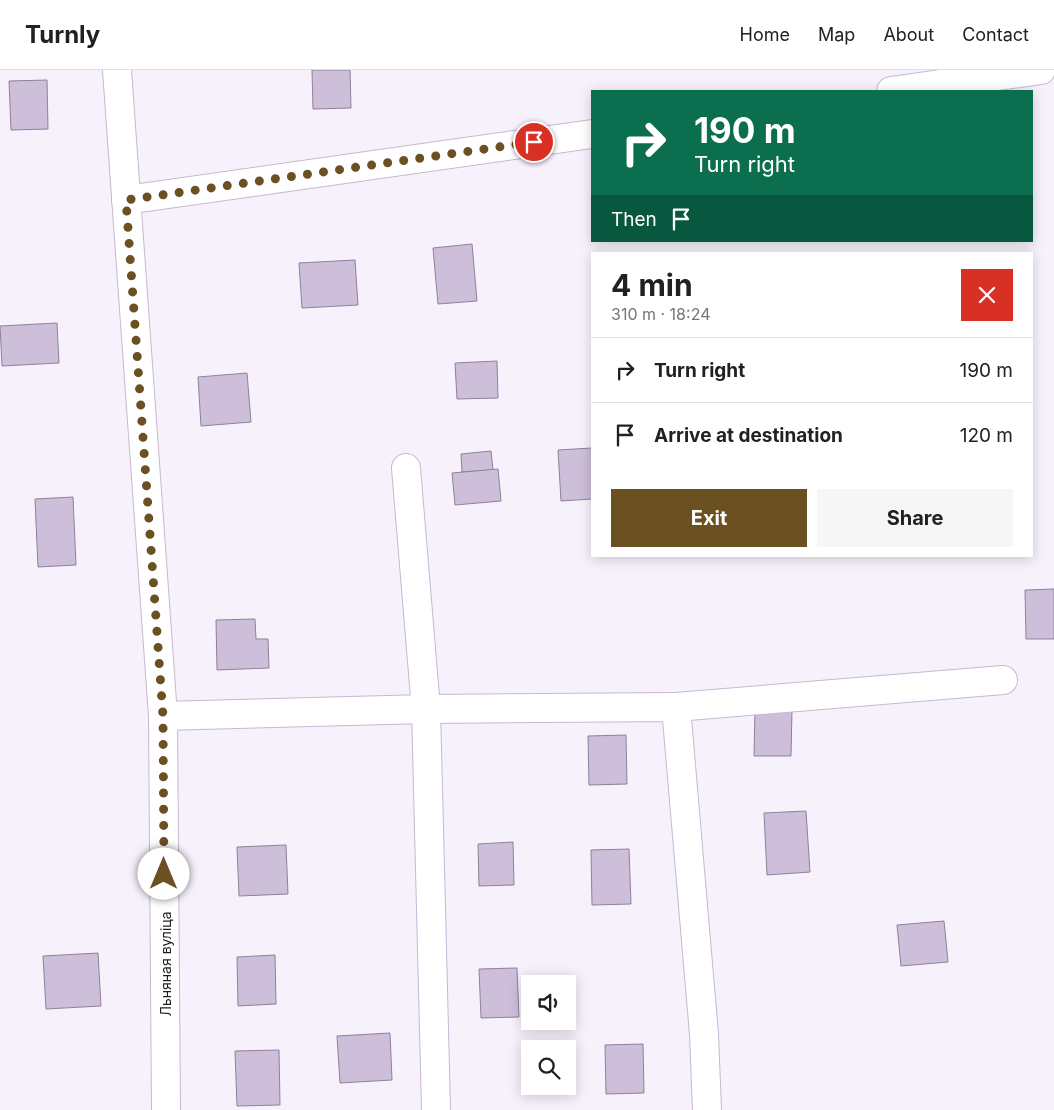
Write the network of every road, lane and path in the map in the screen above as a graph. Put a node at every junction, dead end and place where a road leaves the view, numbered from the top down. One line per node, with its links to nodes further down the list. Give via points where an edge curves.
1 (117, 70): 5 (street, Льняная вуліца)
2 (1041, 70): 3 (street)
3 (898, 90)
4 (591, 134): 5 (street)
5 (126, 200): 10 (street, Льняная вуліца)
6 (406, 468): 9 (street)
7 (1003, 680): 8 (street)
8 (676, 707): 9 (street); 13 (street, via 704,1034)
9 (426, 709): 10 (street); 12 (street)
10 (163, 716): 11 (street, Льняная вуліца)
11 (166, 1110)
12 (436, 1110)
13 (707, 1110)

